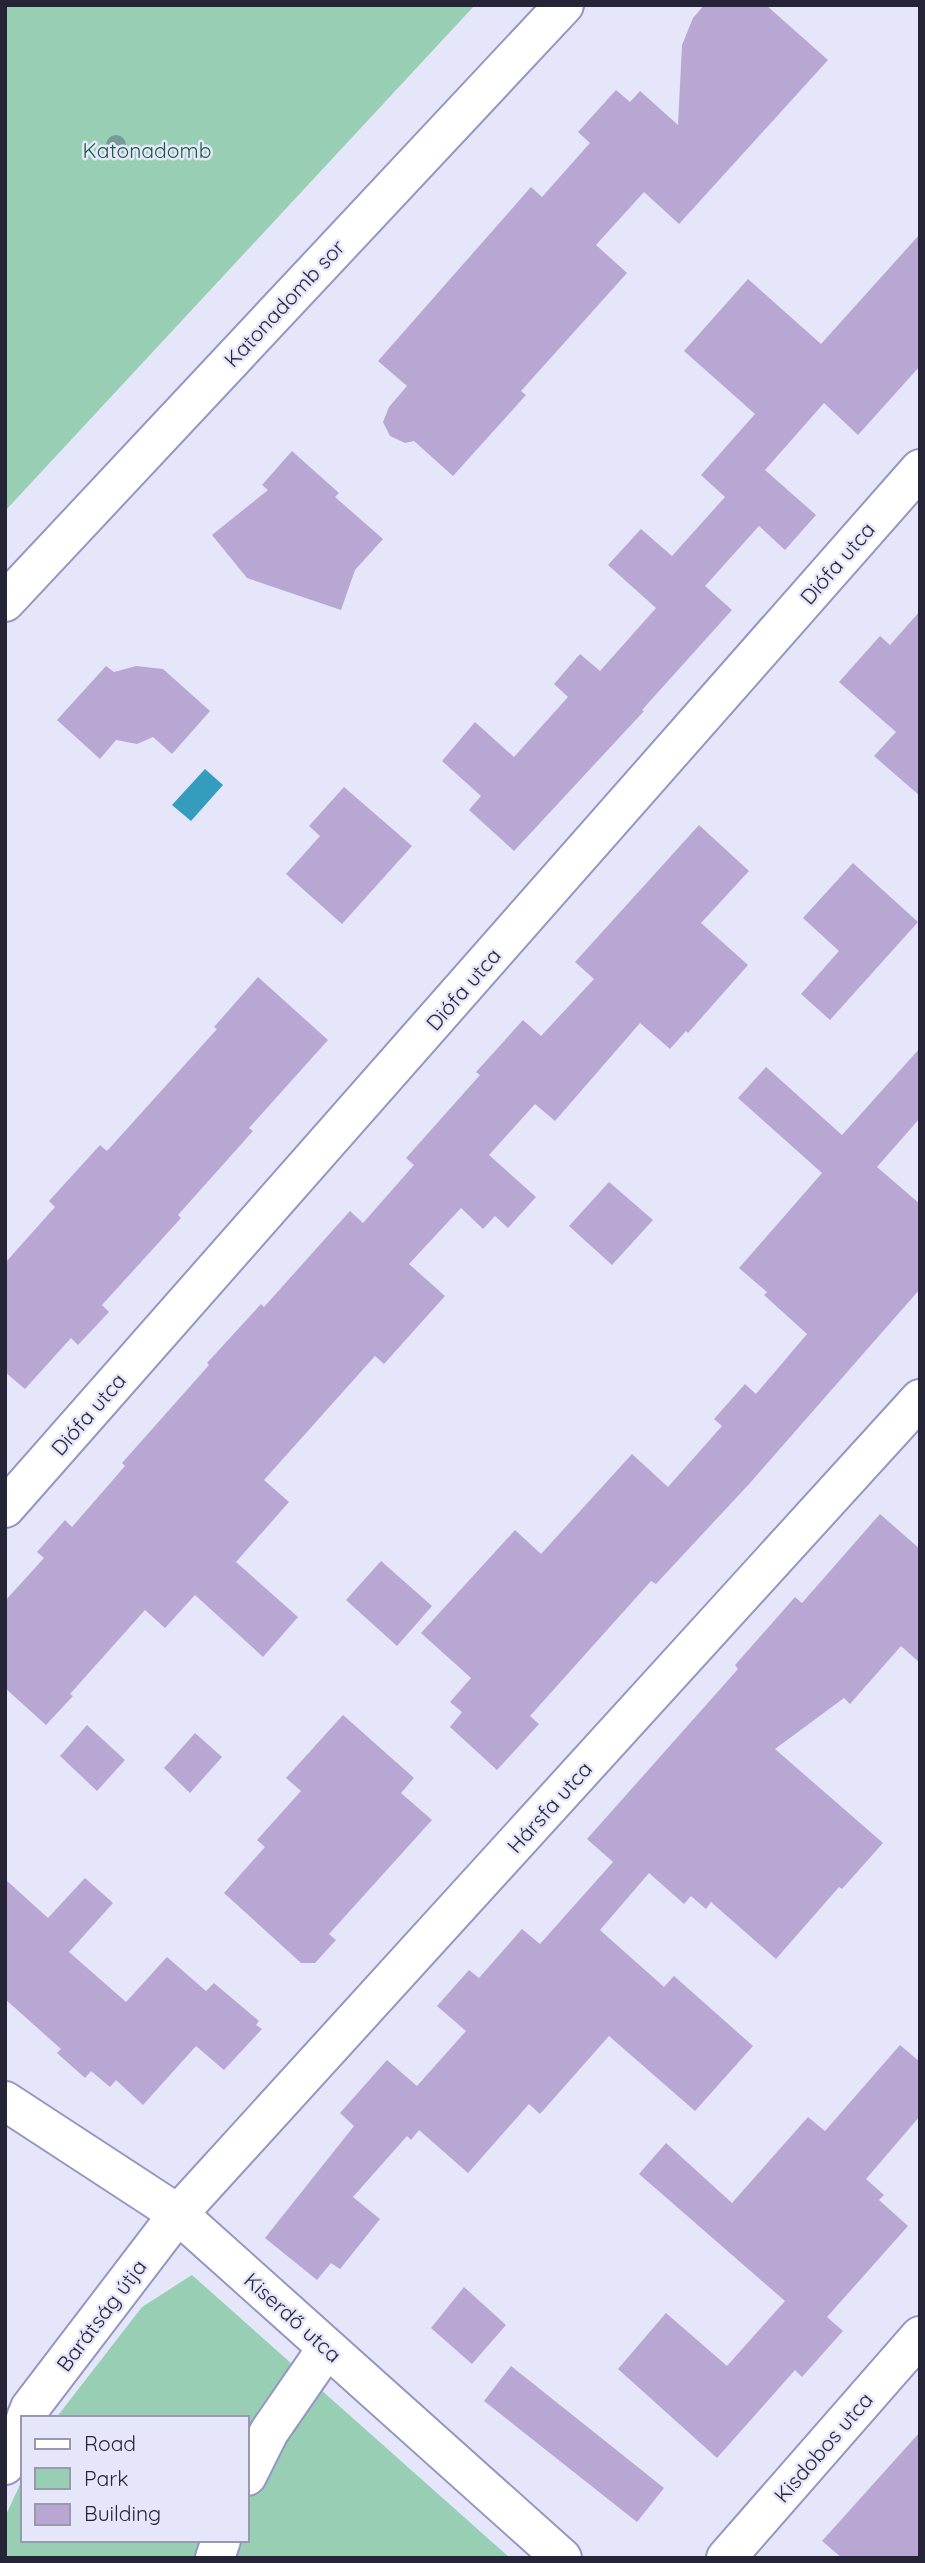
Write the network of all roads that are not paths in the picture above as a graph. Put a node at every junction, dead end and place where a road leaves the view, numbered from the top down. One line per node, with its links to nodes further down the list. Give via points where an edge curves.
1 (564, 5): 3 (street, Katonadomb sor)
2 (920, 469): 5 (street, Diófa utca)
3 (5, 602)
4 (920, 1399): 7 (street, Hársfa utca)
5 (5, 1508)
6 (5, 2101): 7 (street, Kiserdő utca)
7 (178, 2214): 9 (street, Kiserdő utca); 10 (street, Barátság útja)
8 (920, 2336): 15 (street, Kisdobos utca)
9 (327, 2348): 13 (street, via 269,2432); 14 (street, Kiserdő utca)
10 (27, 2416)
11 (21, 2429): 12 (street)
12 (5, 2465)
13 (248, 2474)
14 (562, 2558)
15 (726, 2558)

